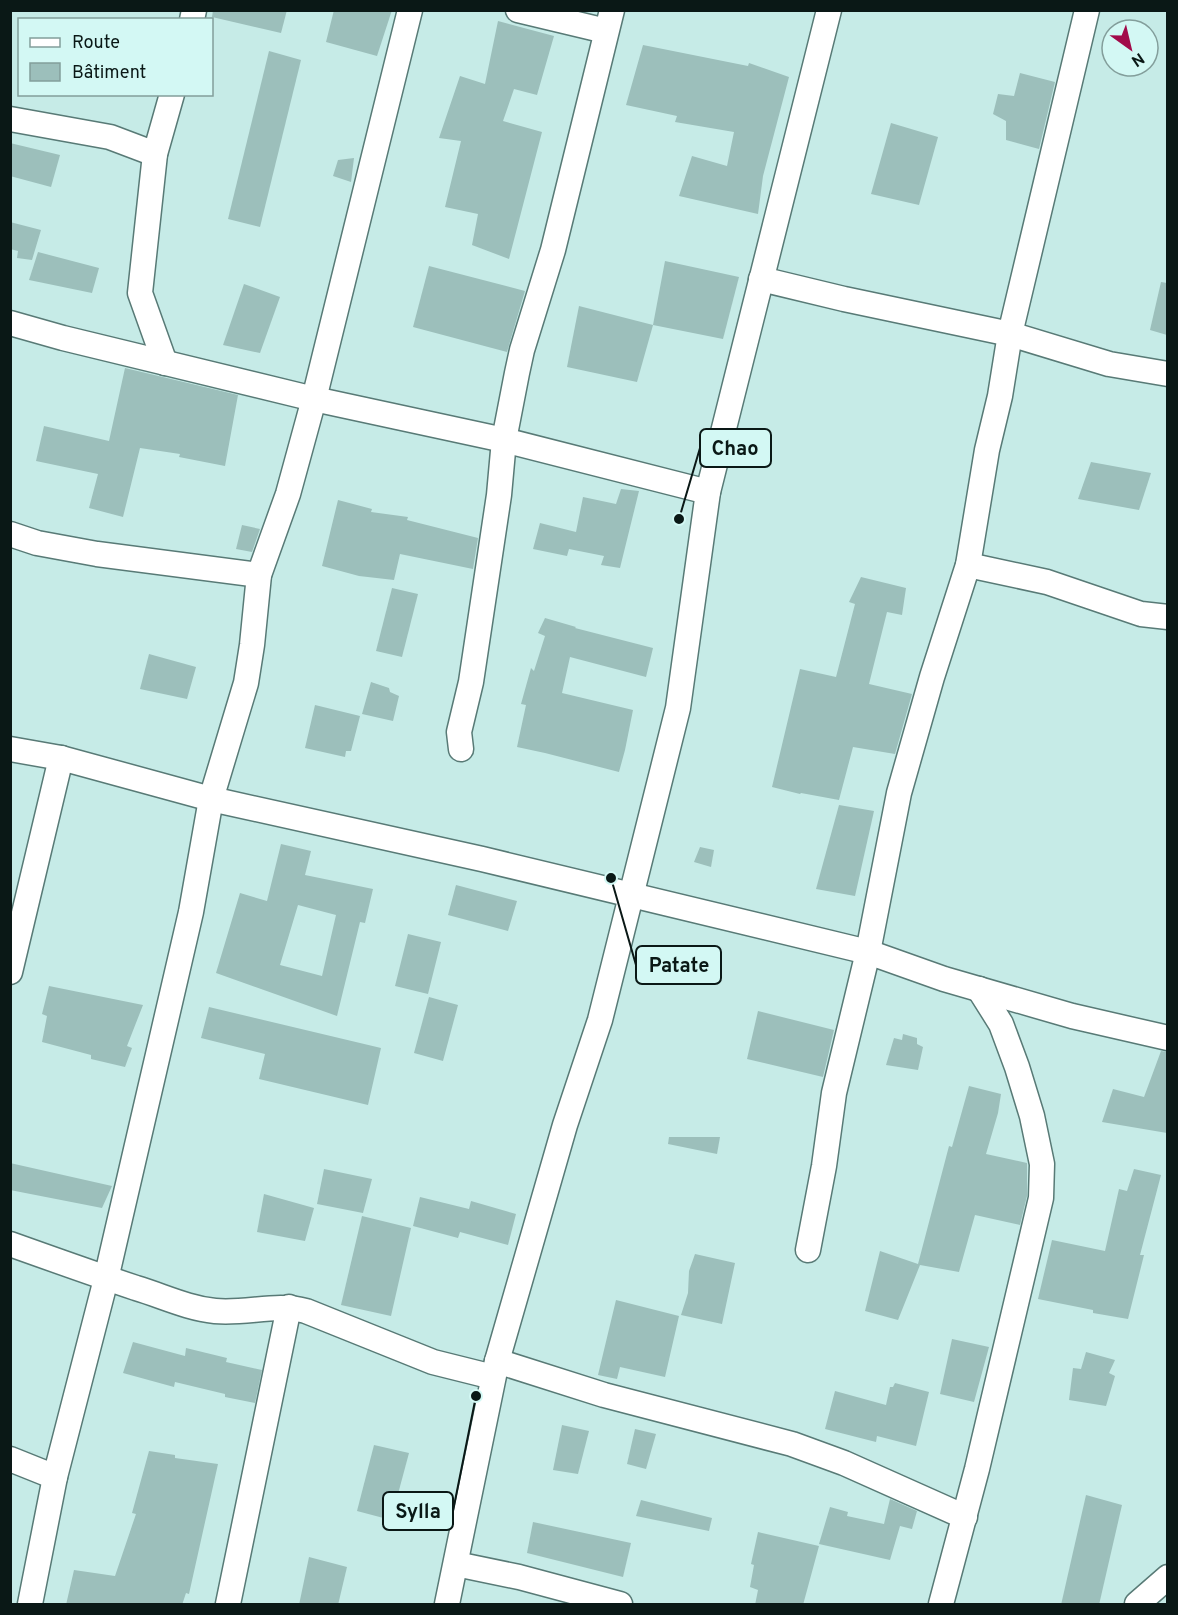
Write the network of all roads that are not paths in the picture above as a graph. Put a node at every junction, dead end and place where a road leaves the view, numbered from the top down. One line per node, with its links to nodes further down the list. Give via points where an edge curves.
1 (410, 10): 14 (street)
2 (518, 10): 5 (street)
3 (829, 10): 9 (street)
4 (1087, 10): 11 (street)
5 (609, 21): 15 (street, via 553,250 522,350)
6 (171, 96): 8 (street)
7 (10, 119): 8 (street, via 110,137)
8 (155, 154): 12 (street, via 140,293)
9 (761, 279): 11 (street); 16 (street)
10 (10, 323): 12 (street)
11 (1010, 334): 13 (street, via 1109,364); 18 (street)
12 (165, 363): 14 (street)
13 (1167, 374)
14 (314, 399): 15 (street); 19 (street, via 288,494)
15 (504, 440): 16 (street); 22 (street, via 471,682 459,732)
16 (708, 492): 25 (street, via 678,708)
17 (10, 534): 19 (street, via 97,554)
18 (968, 565): 20 (street, via 1047,582 1140,614); 26 (street, via 899,794)
19 (259, 576): 24 (street, via 246,682)
20 (1167, 617)
21 (10, 749): 23 (street)
22 (462, 749)
23 (61, 758): 24 (street); 27 (street)
24 (211, 799): 25 (street); 32 (street, via 191,912)
25 (631, 896): 26 (street); 34 (street, via 600,1020 565,1125)
26 (868, 952): 28 (street); 31 (street, via 834,1093)
27 (10, 972)
28 (980, 989): 29 (street); 37 (street, via 1001,1024 1017,1066 1032,1116 1042,1175 1041,1198)
29 (1167, 1038)
30 (10, 1244): 32 (street)
31 (808, 1250)
32 (106, 1279): 33 (street, via 215,1311); 36 (street)
33 (290, 1307): 34 (street, via 433,1362); 41 (street)
34 (495, 1369): 37 (street, via 792,1444); 38 (street)
35 (10, 1459): 36 (street)
36 (55, 1477): 40 (street)
37 (965, 1517): 44 (street)
38 (456, 1564): 42 (street); 43 (street)
39 (1167, 1577): 45 (street)
40 (30, 1605)
41 (228, 1605)
42 (447, 1605)
43 (620, 1605)
44 (941, 1605)
45 (1137, 1605)

